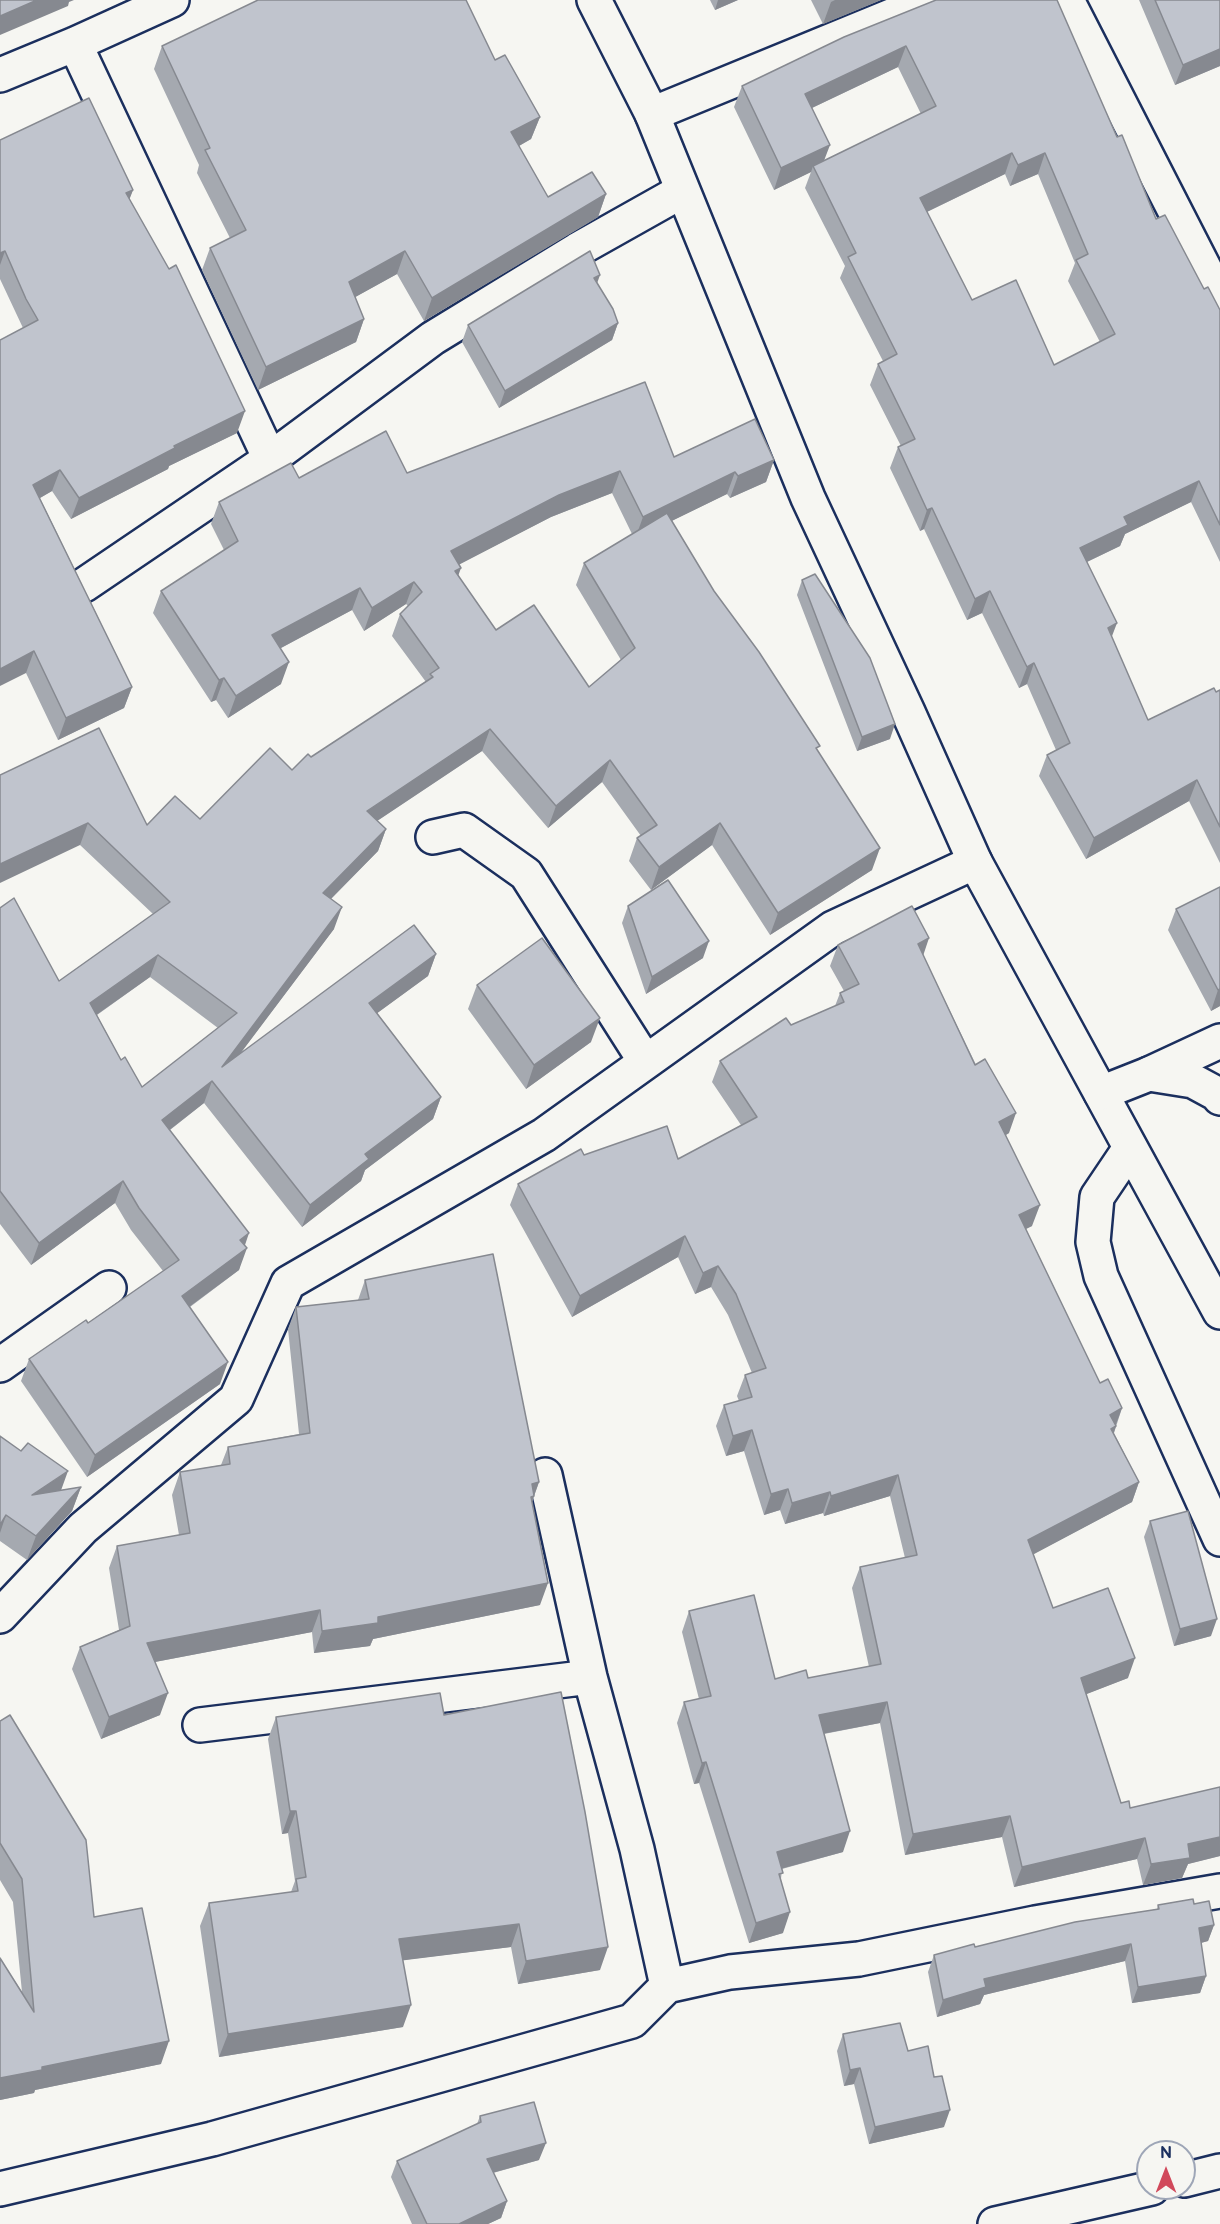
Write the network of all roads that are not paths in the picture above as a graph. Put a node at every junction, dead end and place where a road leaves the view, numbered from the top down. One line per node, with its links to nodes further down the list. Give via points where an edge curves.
1 (172, 0): 5 (main road)
2 (594, 0): 7 (main road)
3 (930, 0): 7 (main road)
4 (1067, 0): 9 (main road)
5 (75, 44): 6 (main road); 10 (main road)
6 (0, 75)
7 (652, 114): 8 (main road)
8 (682, 191): 10 (main road, via 433,339); 13 (main road, via 808,498)
9 (1220, 299)
10 (270, 459): 11 (main road)
11 (84, 585)
12 (434, 837): 15 (main road, via 464,830 526,874)
13 (975, 862): 15 (main road, via 833,928); 17 (main road)
14 (1220, 1041): 16 (main road)
15 (645, 1061): 25 (main road, via 544,1135 288,1283 236,1399 83,1528)
16 (1149, 1074): 17 (main road); 18 (main road, via 1193,1081)
17 (1101, 1092): 19 (main road)
18 (1220, 1098)
19 (1130, 1148): 21 (main road); 24 (main road, via 1097,1197 1093,1242 1101,1276)
20 (109, 1288): 22 (main road)
21 (1220, 1311)
22 (0, 1365)
23 (545, 1475): 26 (main road)
24 (1220, 1539)
25 (0, 1616)
26 (590, 1677): 27 (main road); 29 (main road, via 637,1849)
27 (200, 1725)
28 (1220, 1891): 29 (main road, via 859,1959 730,1972)
29 (667, 1986): 32 (main road, via 632,2021 212,2139)
30 (1220, 2171): 31 (main road)
31 (1196, 2177)
32 (0, 2189)
33 (1136, 2192): 34 (main road)
34 (995, 2224)

